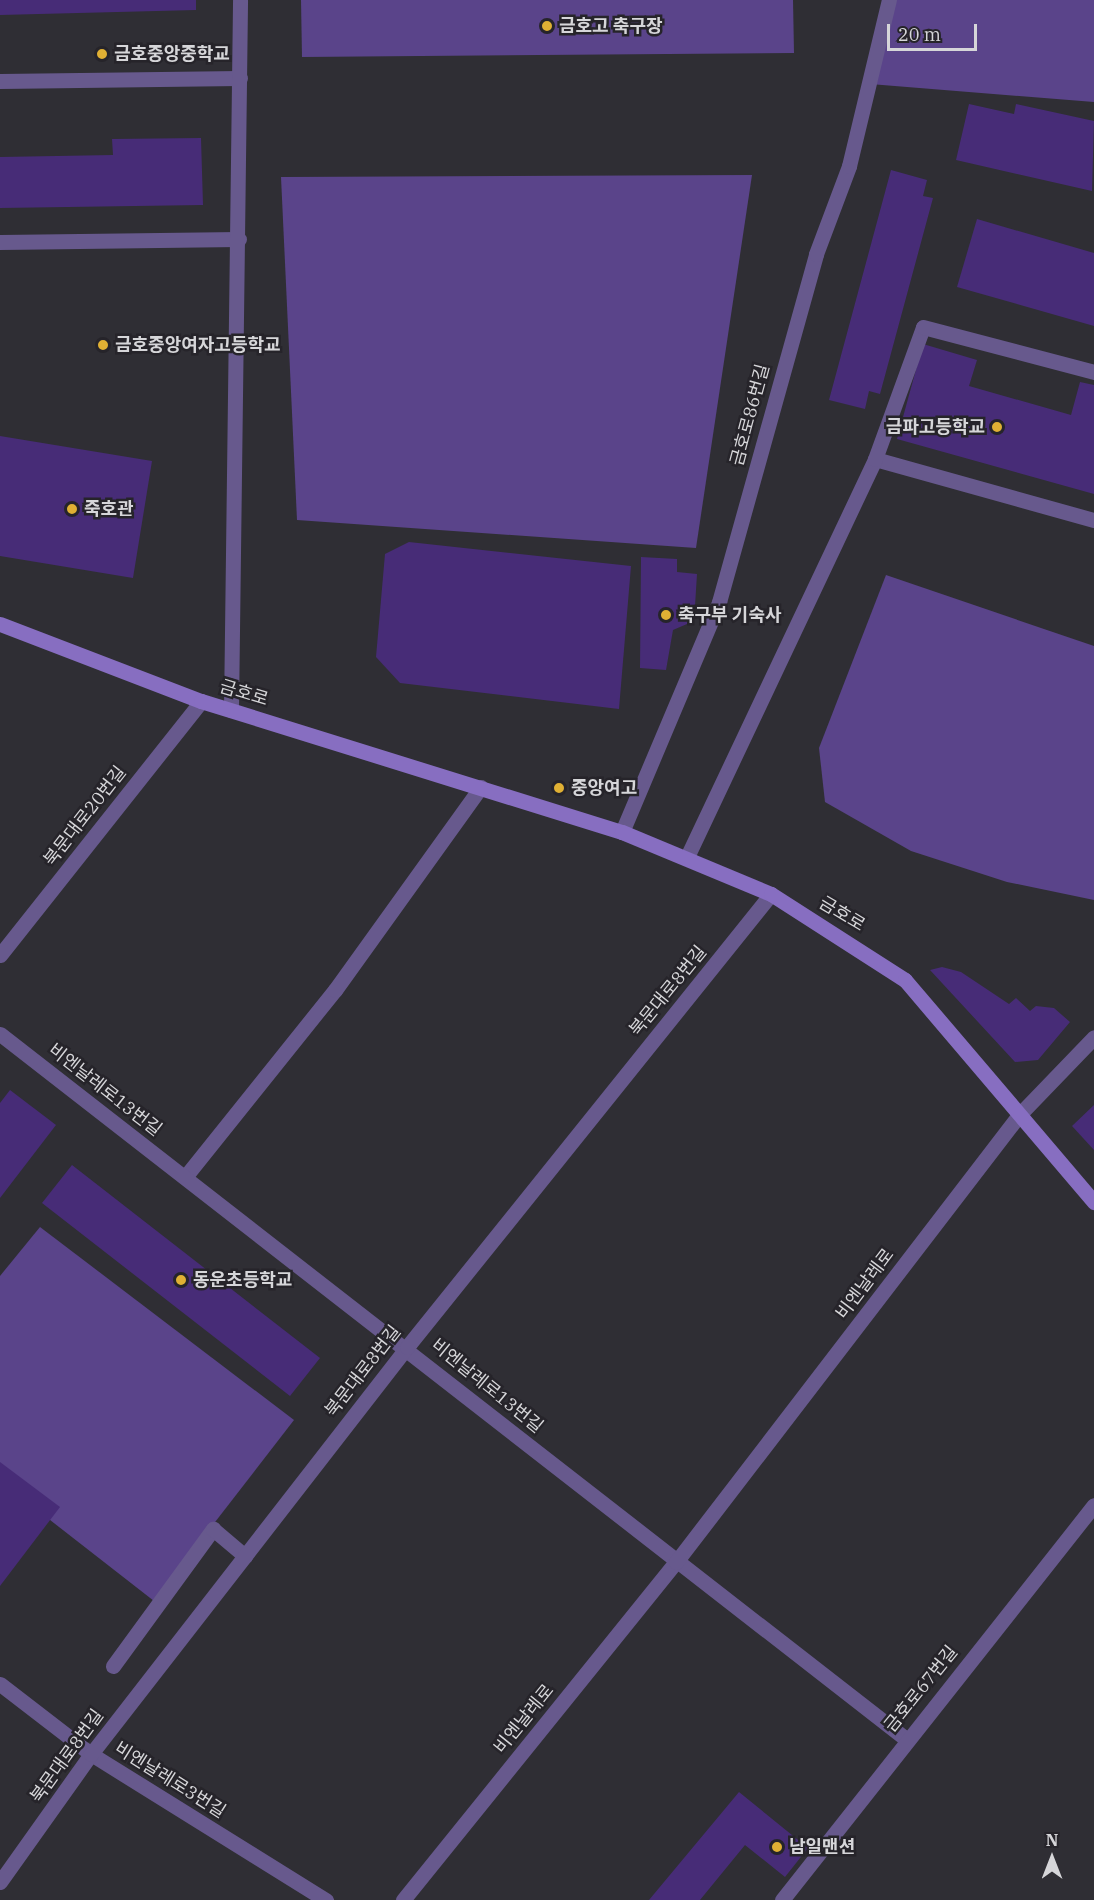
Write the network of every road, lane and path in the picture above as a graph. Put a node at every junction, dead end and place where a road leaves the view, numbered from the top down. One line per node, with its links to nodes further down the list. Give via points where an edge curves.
1 (240, 0): 3 (street)
2 (889, 0): 14 (street, 금호로86번길, via 849,166 816,254 719,602)
3 (240, 78): 4 (street); 5 (street)
4 (0, 81)
5 (239, 239): 6 (street); 12 (street)
6 (0, 242)
7 (1094, 372): 8 (street, via 923,327)
8 (875, 459): 9 (street); 15 (street)
9 (1094, 520)
10 (0, 624): 11 (street, 금호로)
11 (201, 701): 12 (street, 금호로); 17 (street, 북문대로20번길)
12 (231, 710): 13 (street, 금호로)
13 (481, 787): 14 (street, 금호로); 21 (street, via 335,990)
14 (622, 832): 15 (street, 금호로)
15 (687, 857): 16 (street, 금호로)
16 (771, 894): 20 (street, 금호로, via 905,980); 23 (street, 북문대로8번길)
17 (0, 955)
18 (0, 1034): 21 (street, 비엔날레로13번길)
19 (1094, 1037): 20 (street, 비엔날레로)
20 (1019, 1115): 22 (street, 금호로); 26 (street, 비엔날레로)
21 (185, 1177): 23 (street, 비엔날레로13번길)
22 (1094, 1202)
23 (407, 1347): 25 (street, 북문대로8번길); 26 (street, 비엔날레로13번길)
24 (1094, 1505): 29 (street, 금호로67번길)
25 (245, 1556): 27 (street, via 213,1529); 30 (street, 북문대로8번길)
26 (676, 1563): 29 (street); 33 (street, 비엔날레로)
27 (113, 1666)
28 (0, 1684): 30 (street, 비엔날레로3번길)
29 (906, 1739): 34 (street, 금호로67번길)
30 (91, 1754): 31 (street, 북문대로8번길); 32 (street, 비엔날레로3번길)
31 (0, 1882)
32 (326, 1900)
33 (403, 1900)
34 (782, 1900)

